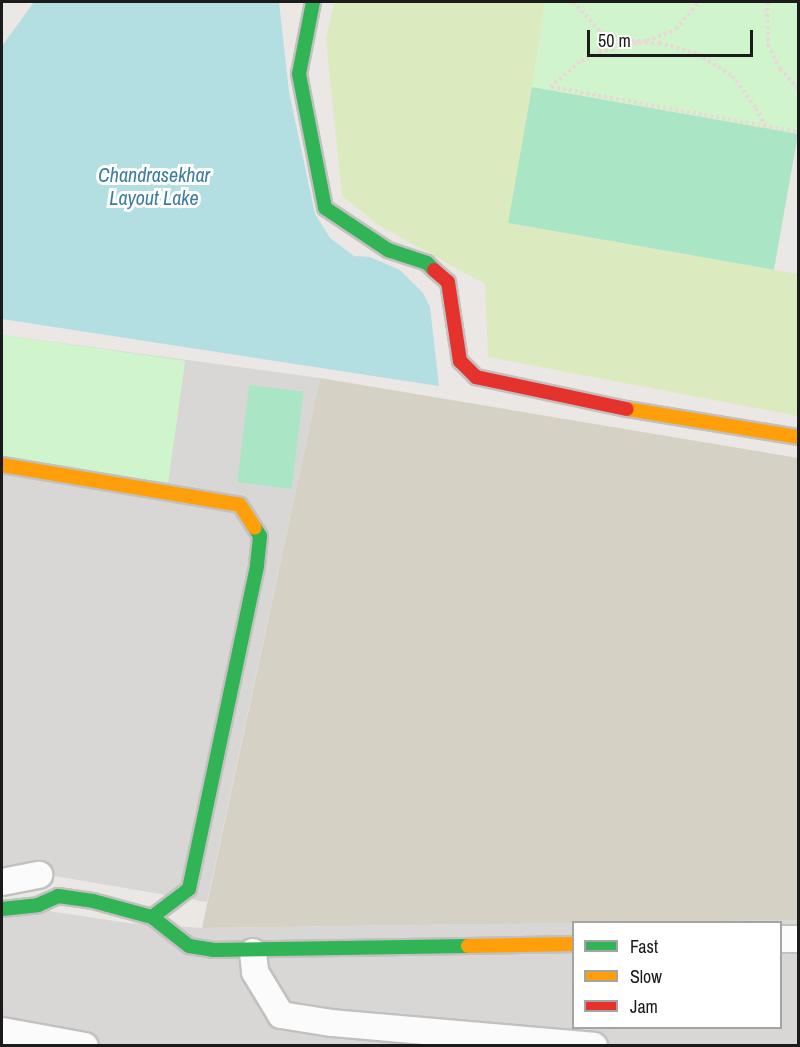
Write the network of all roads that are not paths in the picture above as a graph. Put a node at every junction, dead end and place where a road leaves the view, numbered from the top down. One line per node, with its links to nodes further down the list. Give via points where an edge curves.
1 (313, 2): 2 (street, via 299,74 325,208 388,250 427,263 448,282 460,361 476,377 605,405)
2 (798, 437)
3 (2, 465): 7 (street, via 240,505 260,536 189,889)
4 (39, 875): 5 (street)
5 (2, 882)
6 (2, 909): 7 (street, via 38,905 58,896)
7 (152, 917): 11 (street, via 189,946)
8 (782, 939): 9 (street)
9 (798, 939)
10 (572, 944): 11 (street)
11 (253, 952): 14 (street, via 255,972 281,1015)
12 (2, 1031): 13 (street)
13 (85, 1046)
14 (594, 1046)

